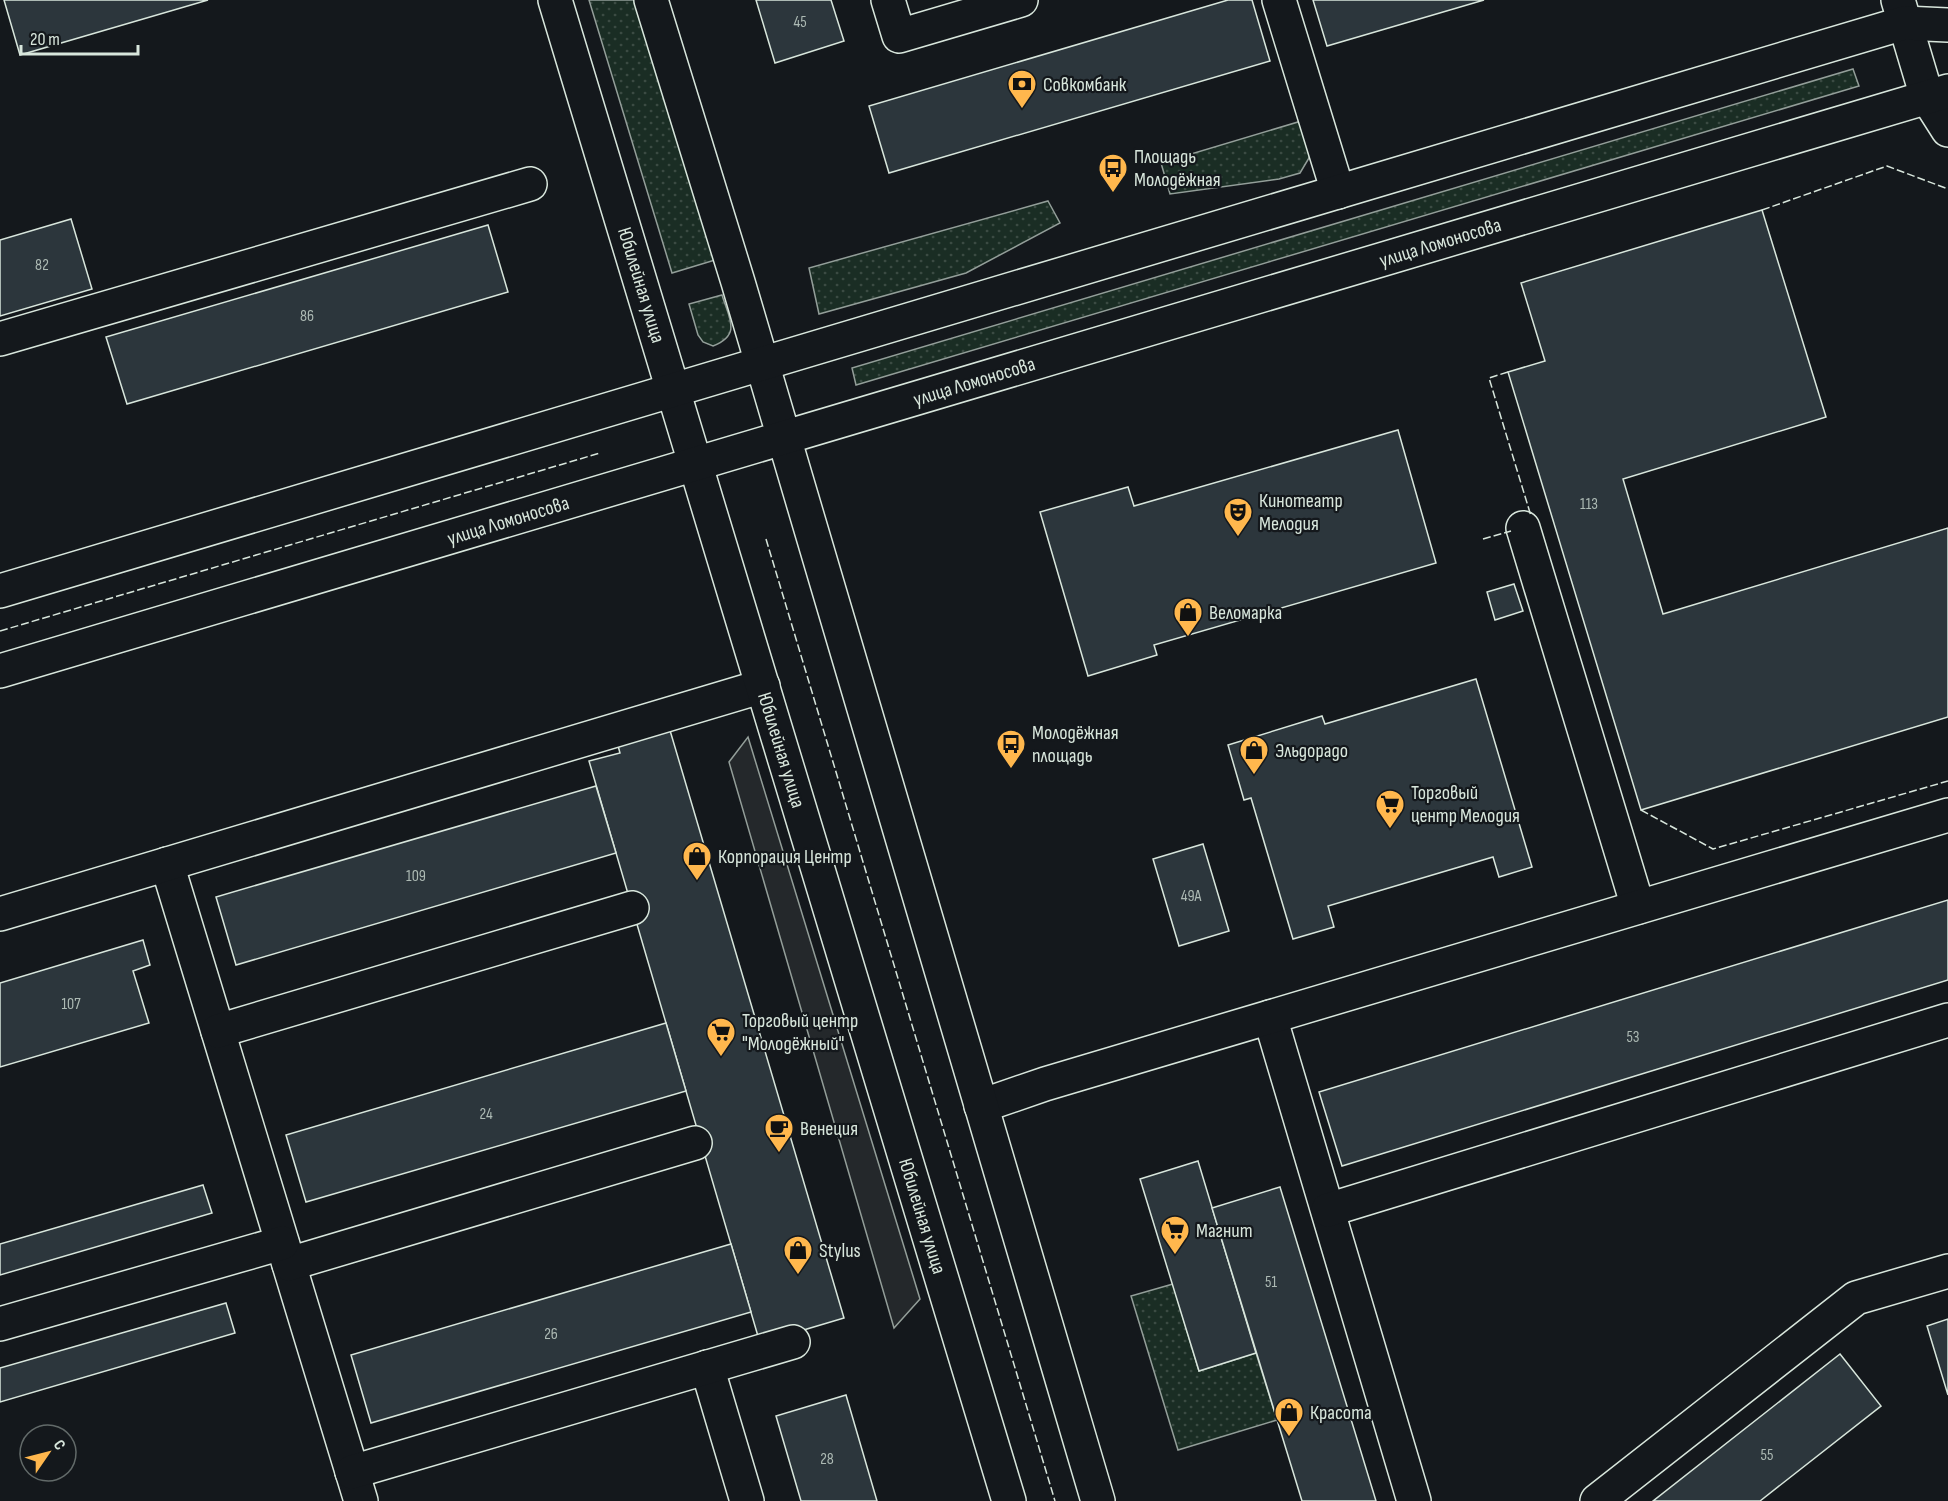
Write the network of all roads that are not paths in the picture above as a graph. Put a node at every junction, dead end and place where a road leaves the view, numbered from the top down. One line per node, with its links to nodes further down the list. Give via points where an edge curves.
1 (555, 0): 14 (main road, Юбилейная улица)
2 (651, 0): 13 (main road)
3 (888, 0): 4 (main road, via 899,36)
4 (1021, 0)
5 (1279, 0): 11 (main road)
6 (1901, 11): 7 (main road); 8 (main road); 11 (main road)
7 (1948, 25)
8 (1937, 94): 9 (main road); 15 (main road, улица Ломоносова)
9 (1948, 130)
10 (530, 184): 12 (main road)
11 (1338, 192): 13 (main road)
12 (0, 339)
13 (762, 364): 14 (main road); 15 (main road)
14 (674, 391): 16 (main road, Юбилейная улица); 18 (main road)
15 (784, 438): 16 (main road, улица Ломоносова); 29 (main road)
16 (696, 464): 19 (main road, улица Ломоносова); 20 (main road, Юбилейная улица)
17 (1523, 528): 23 (main road)
18 (0, 591)
19 (0, 670)
20 (763, 686): 22 (main road); 39 (main road, Юбилейная улица)
21 (1948, 815): 23 (main road)
22 (167, 864): 25 (main road); 28 (main road)
23 (1638, 907): 26 (main road)
24 (632, 908): 28 (main road)
25 (0, 914)
26 (1270, 1017): 29 (main road); 31 (main road)
27 (1948, 1020): 31 (main road)
28 (218, 1031): 32 (main road)
29 (981, 1106): 40 (main road)
30 (695, 1143): 32 (main road)
31 (1328, 1210): 41 (main road)
32 (286, 1253): 34 (main road); 37 (main road)
33 (1948, 1271): 42 (main road, via 1856,1298)
34 (0, 1324)
35 (793, 1342): 36 (main road)
36 (707, 1367): 37 (main road); 38 (main road)
37 (357, 1487)
38 (747, 1501)
39 (1010, 1501)
40 (1098, 1501)
41 (1414, 1501)
42 (1597, 1501)

